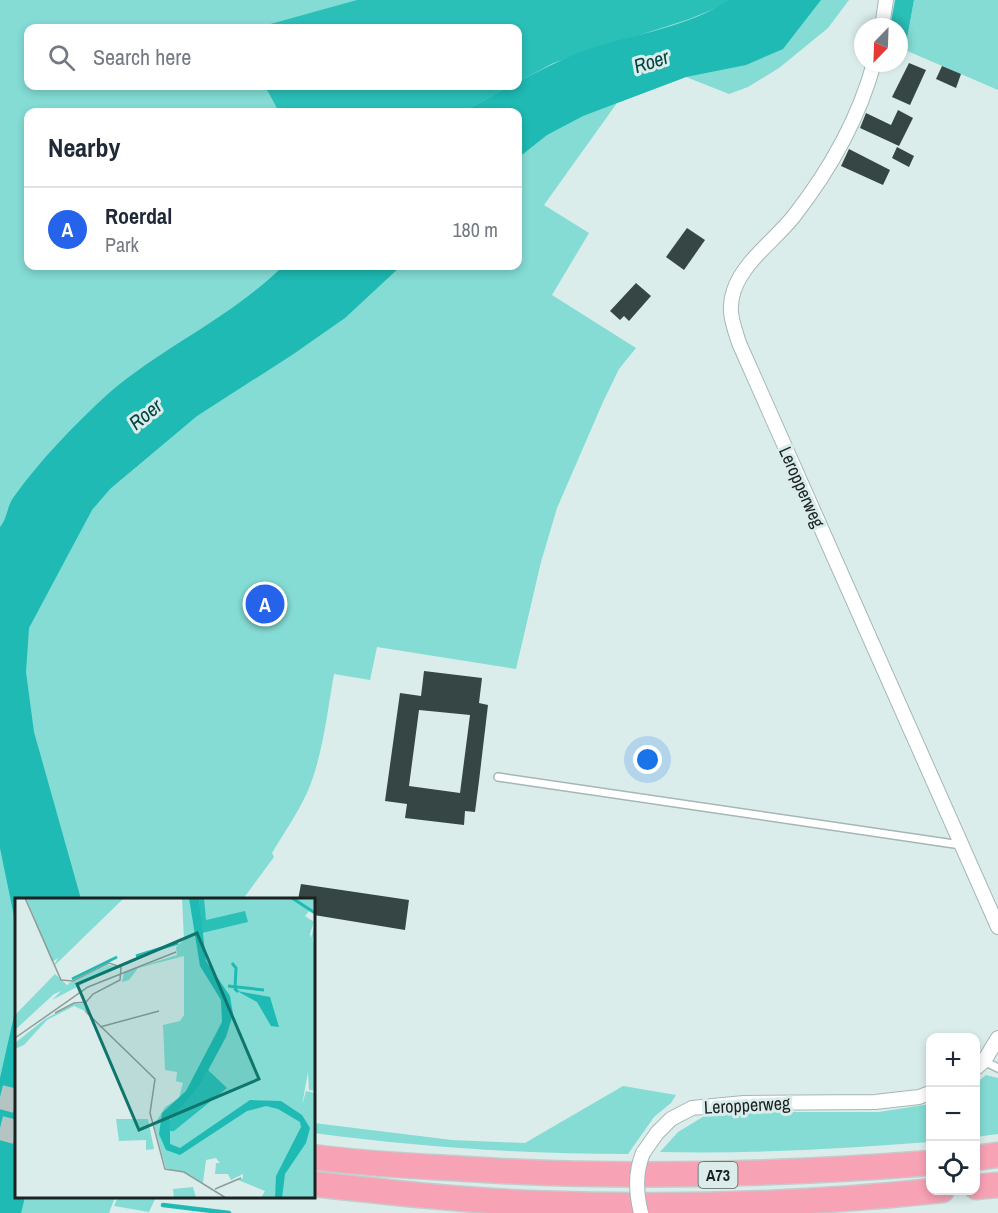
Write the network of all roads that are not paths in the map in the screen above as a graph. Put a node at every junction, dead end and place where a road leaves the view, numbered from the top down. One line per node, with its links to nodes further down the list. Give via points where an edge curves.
1 (886, 0): 2 (street)
2 (883, 18)
3 (871, 72): 5 (street, Leropperweg, via 849,129 820,181 743,273 729,310 739,343)
4 (498, 777): 5 (lane)
5 (962, 845): 6 (street, Leropperweg)
6 (998, 927)
7 (998, 1038): 8 (street)
8 (980, 1065): 9 (lane)
9 (998, 1068)
10 (926, 1094): 19 (street, Leropperweg, bridge, via 875,1102 744,1103 692,1108 671,1119 643,1153 637,1183)
11 (998, 1155): 13 (highway)
12 (315, 1157): 14 (highway, A73, via 573,1175 714,1175)
13 (980, 1157)
14 (926, 1163)
15 (315, 1184): 18 (highway, A73, via 521,1202 659,1205)
16 (998, 1185): 17 (highway)
17 (980, 1187)
18 (926, 1192)
19 (641, 1213)

